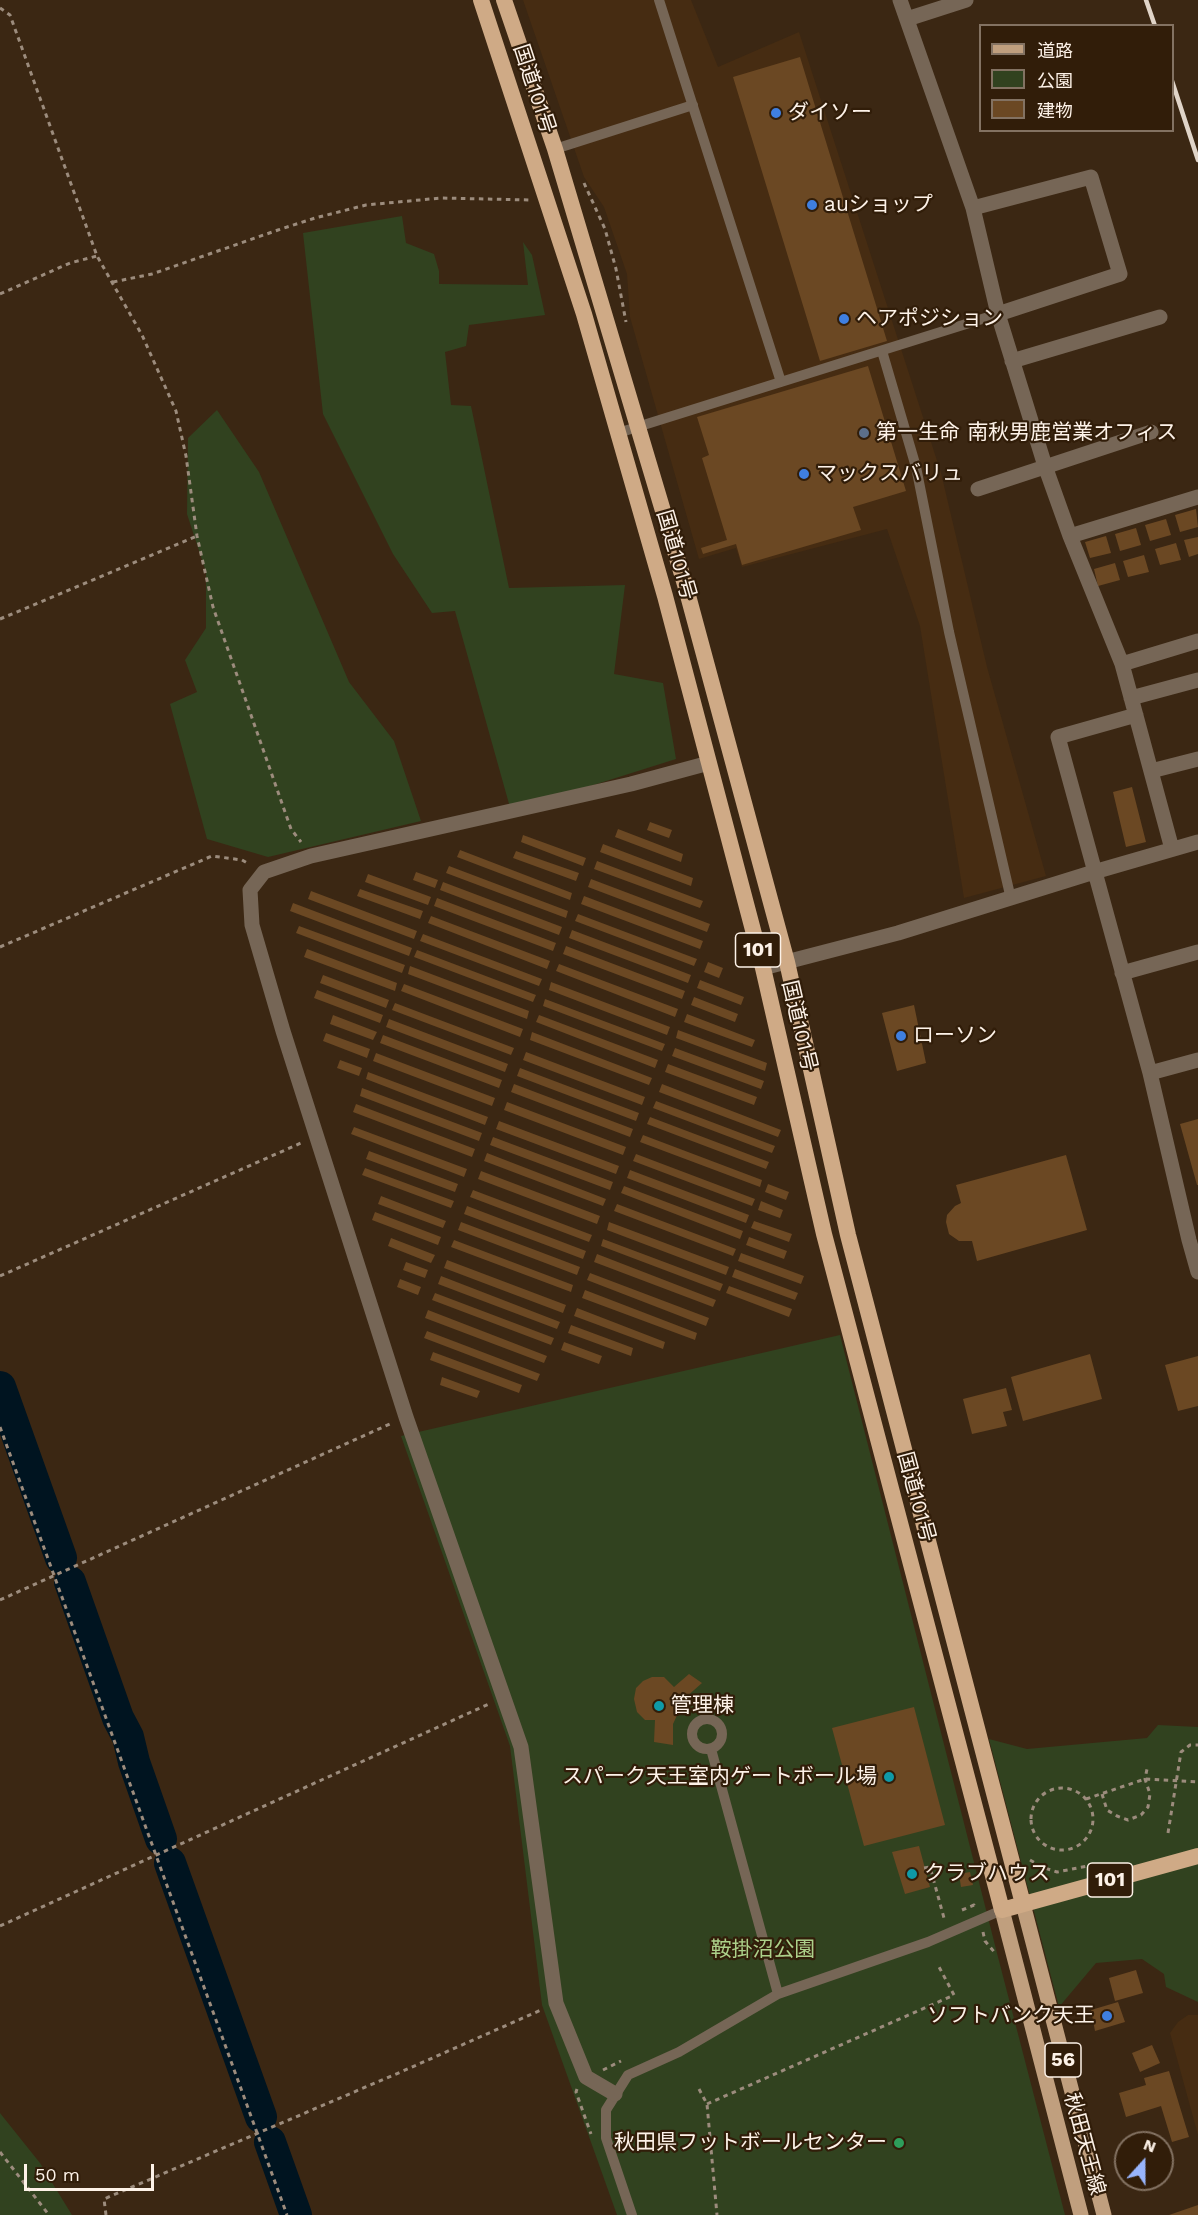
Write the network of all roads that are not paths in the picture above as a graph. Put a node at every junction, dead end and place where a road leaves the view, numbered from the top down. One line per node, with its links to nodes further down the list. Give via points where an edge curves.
1 (481, 0): 17 (highway, 国道101号 / 101, via 548,201)
2 (504, 0): 8 (highway, 国道101号 / 101)
3 (659, 0): 7 (lane)
4 (900, 0): 6 (street)
5 (966, 0): 6 (street)
6 (907, 19): 9 (street)
7 (693, 105): 8 (lane); 14 (lane)
8 (555, 149): 15 (highway, 国道101号 / 101)
9 (973, 208): 10 (street); 10 (street, via 1091,177 1120,274)
10 (998, 314): 12 (lane); 13 (street)
11 (1160, 317): 13 (street)
12 (882, 351): 14 (lane); 33 (lane, via 916,467 949,632)
13 (1012, 361): 18 (street)
14 (781, 382): 15 (lane)
15 (639, 426): 17 (lane); 35 (highway, 国道101号 / 101)
16 (1151, 432): 18 (street)
17 (618, 433): 28 (highway, 国道101号 / 101)
18 (1045, 466): 19 (street); 21 (street)
19 (978, 489)
20 (1198, 497): 21 (street)
21 (1070, 536): 23 (street)
22 (1198, 641): 23 (street)
23 (1122, 664): 25 (street)
24 (1198, 681): 25 (street)
25 (1131, 698): 26 (street)
26 (1136, 715): 29 (street); 32 (street, via 1058,737)
27 (1198, 759): 29 (street)
28 (709, 763): 36 (highway, 国道101号 / 101); 47 (street, via 311,856 264,872 250,890 252,925 317,1136 406,1417 521,1747 556,2003 586,2077)
29 (1151, 771): 31 (street)
30 (1198, 842): 31 (street)
31 (1172, 849): 32 (street)
32 (1094, 872): 33 (street); 37 (street)
33 (1011, 899): 35 (street)
34 (1198, 952): 37 (street)
35 (787, 962): 36 (street); 44 (highway, 国道101号 / 101, via 848,1235)
36 (763, 968): 45 (highway, 国道101号 / 101, via 824,1234)
37 (1122, 973): 39 (street)
38 (1198, 1060): 39 (street)
39 (1150, 1073): 40 (street)
40 (1193, 1238): 41 (street)
41 (1198, 1272)
42 (711, 1749): 46 (lane)
43 (1198, 1856): 44 (highway, 101)
44 (1023, 1904): 45 (highway, 101); 50 (main road, 秋田天王線 / 56)
45 (1002, 1910): 46 (lane, via 928,1942); 49 (main road, 秋田天王線 / 56)
46 (778, 1994): 47 (lane, via 679,2052 628,2075)
47 (615, 2094): 48 (lane, via 606,2110 606,2138)
48 (632, 2215)
49 (1081, 2215)
50 (1104, 2215)

